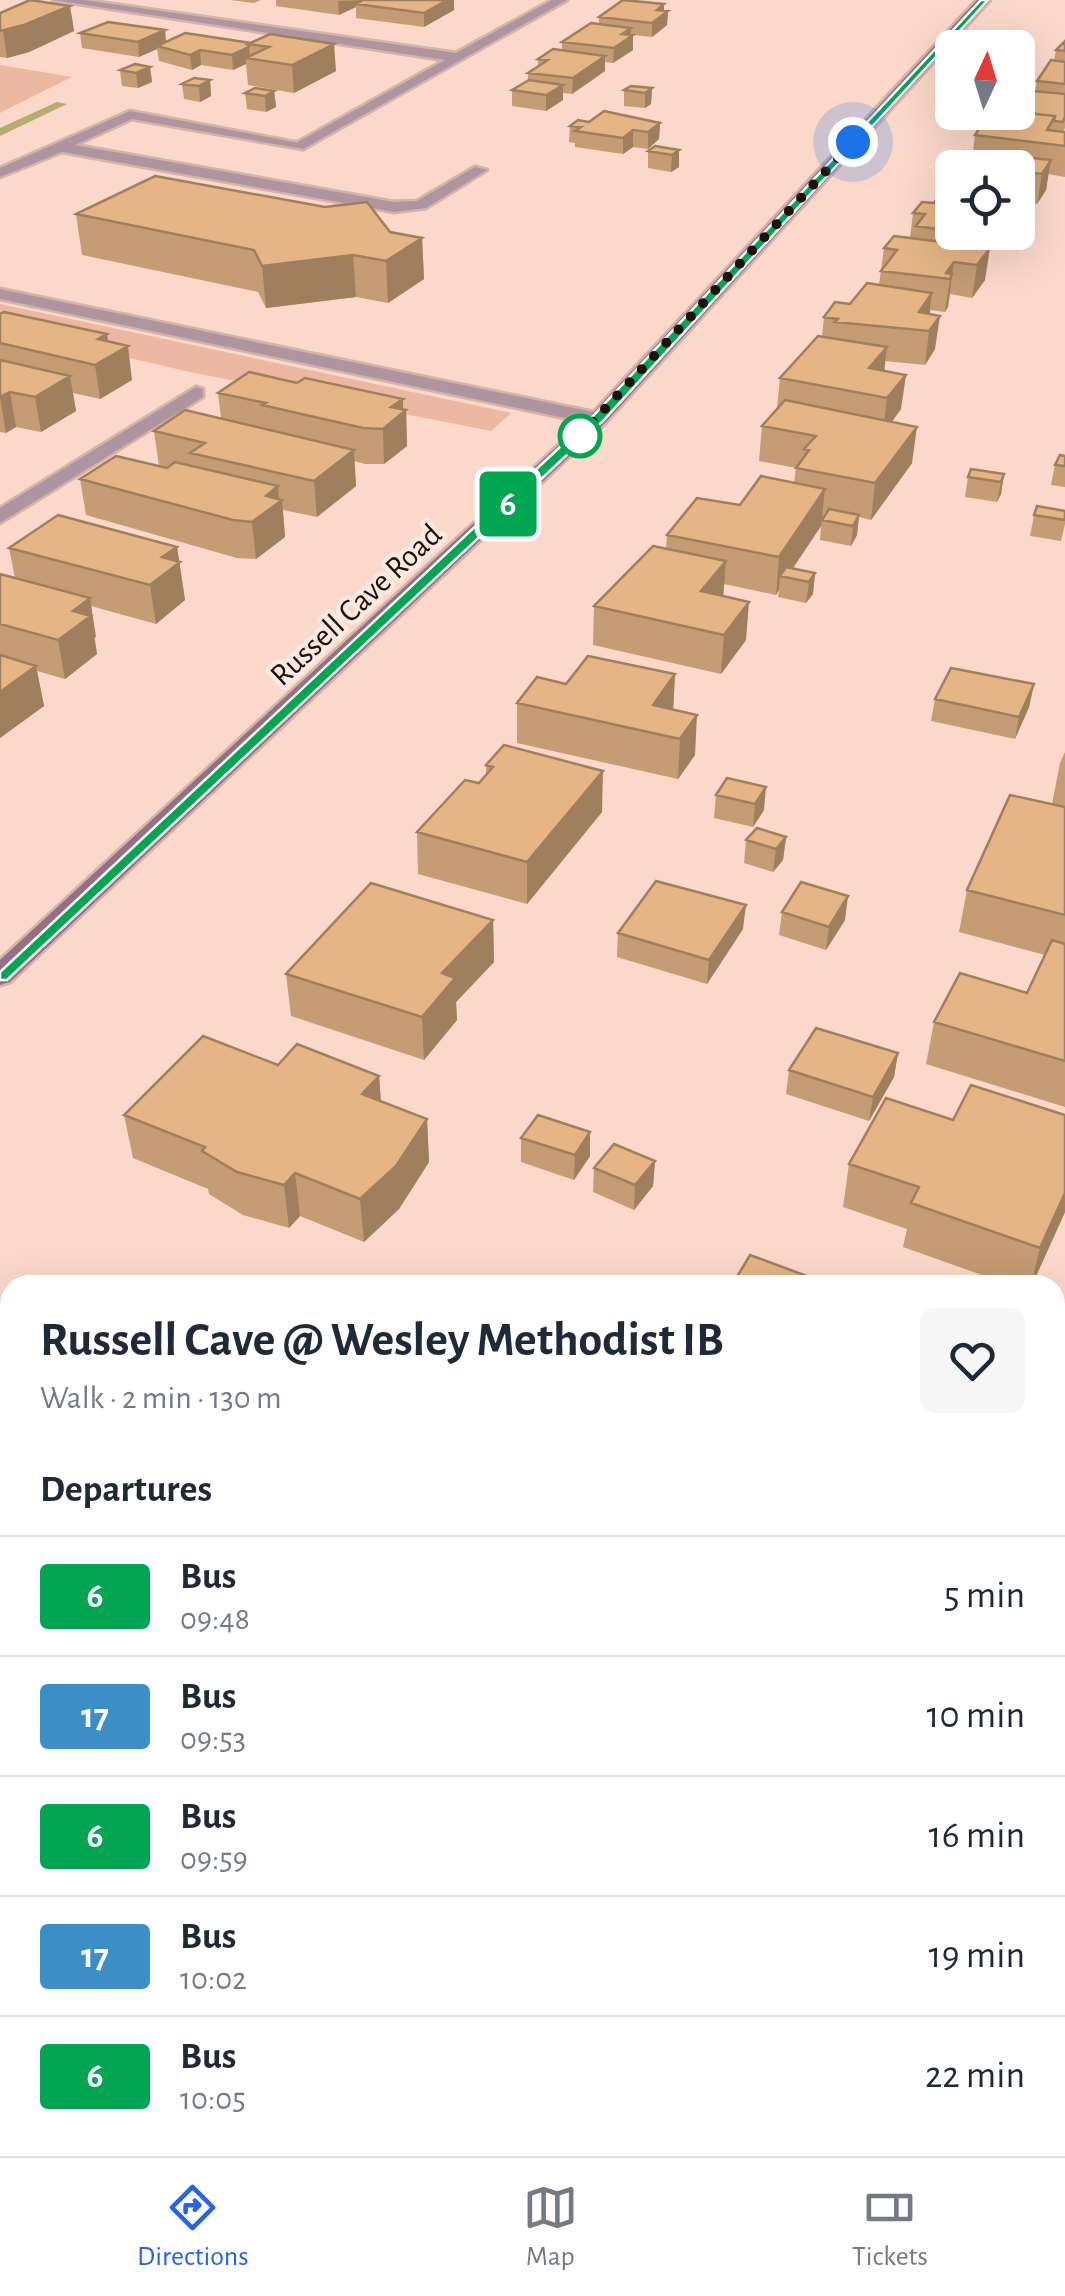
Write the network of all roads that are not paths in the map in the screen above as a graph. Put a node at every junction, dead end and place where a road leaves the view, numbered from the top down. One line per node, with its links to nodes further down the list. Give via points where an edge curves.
1 (58, 0): 4 (street)
2 (561, 0): 4 (street)
3 (984, 0): 10 (main road, Russell Cave Road)
4 (461, 58): 5 (street, via 304,145 130,115)
5 (60, 147): 6 (street, via 394,207 421,205); 7 (street)
6 (480, 170)
7 (0, 174)
8 (0, 294): 10 (street)
9 (196, 393): 11 (street)
10 (598, 419): 12 (main road, Russell Cave Road)
11 (0, 517)
12 (0, 976)

